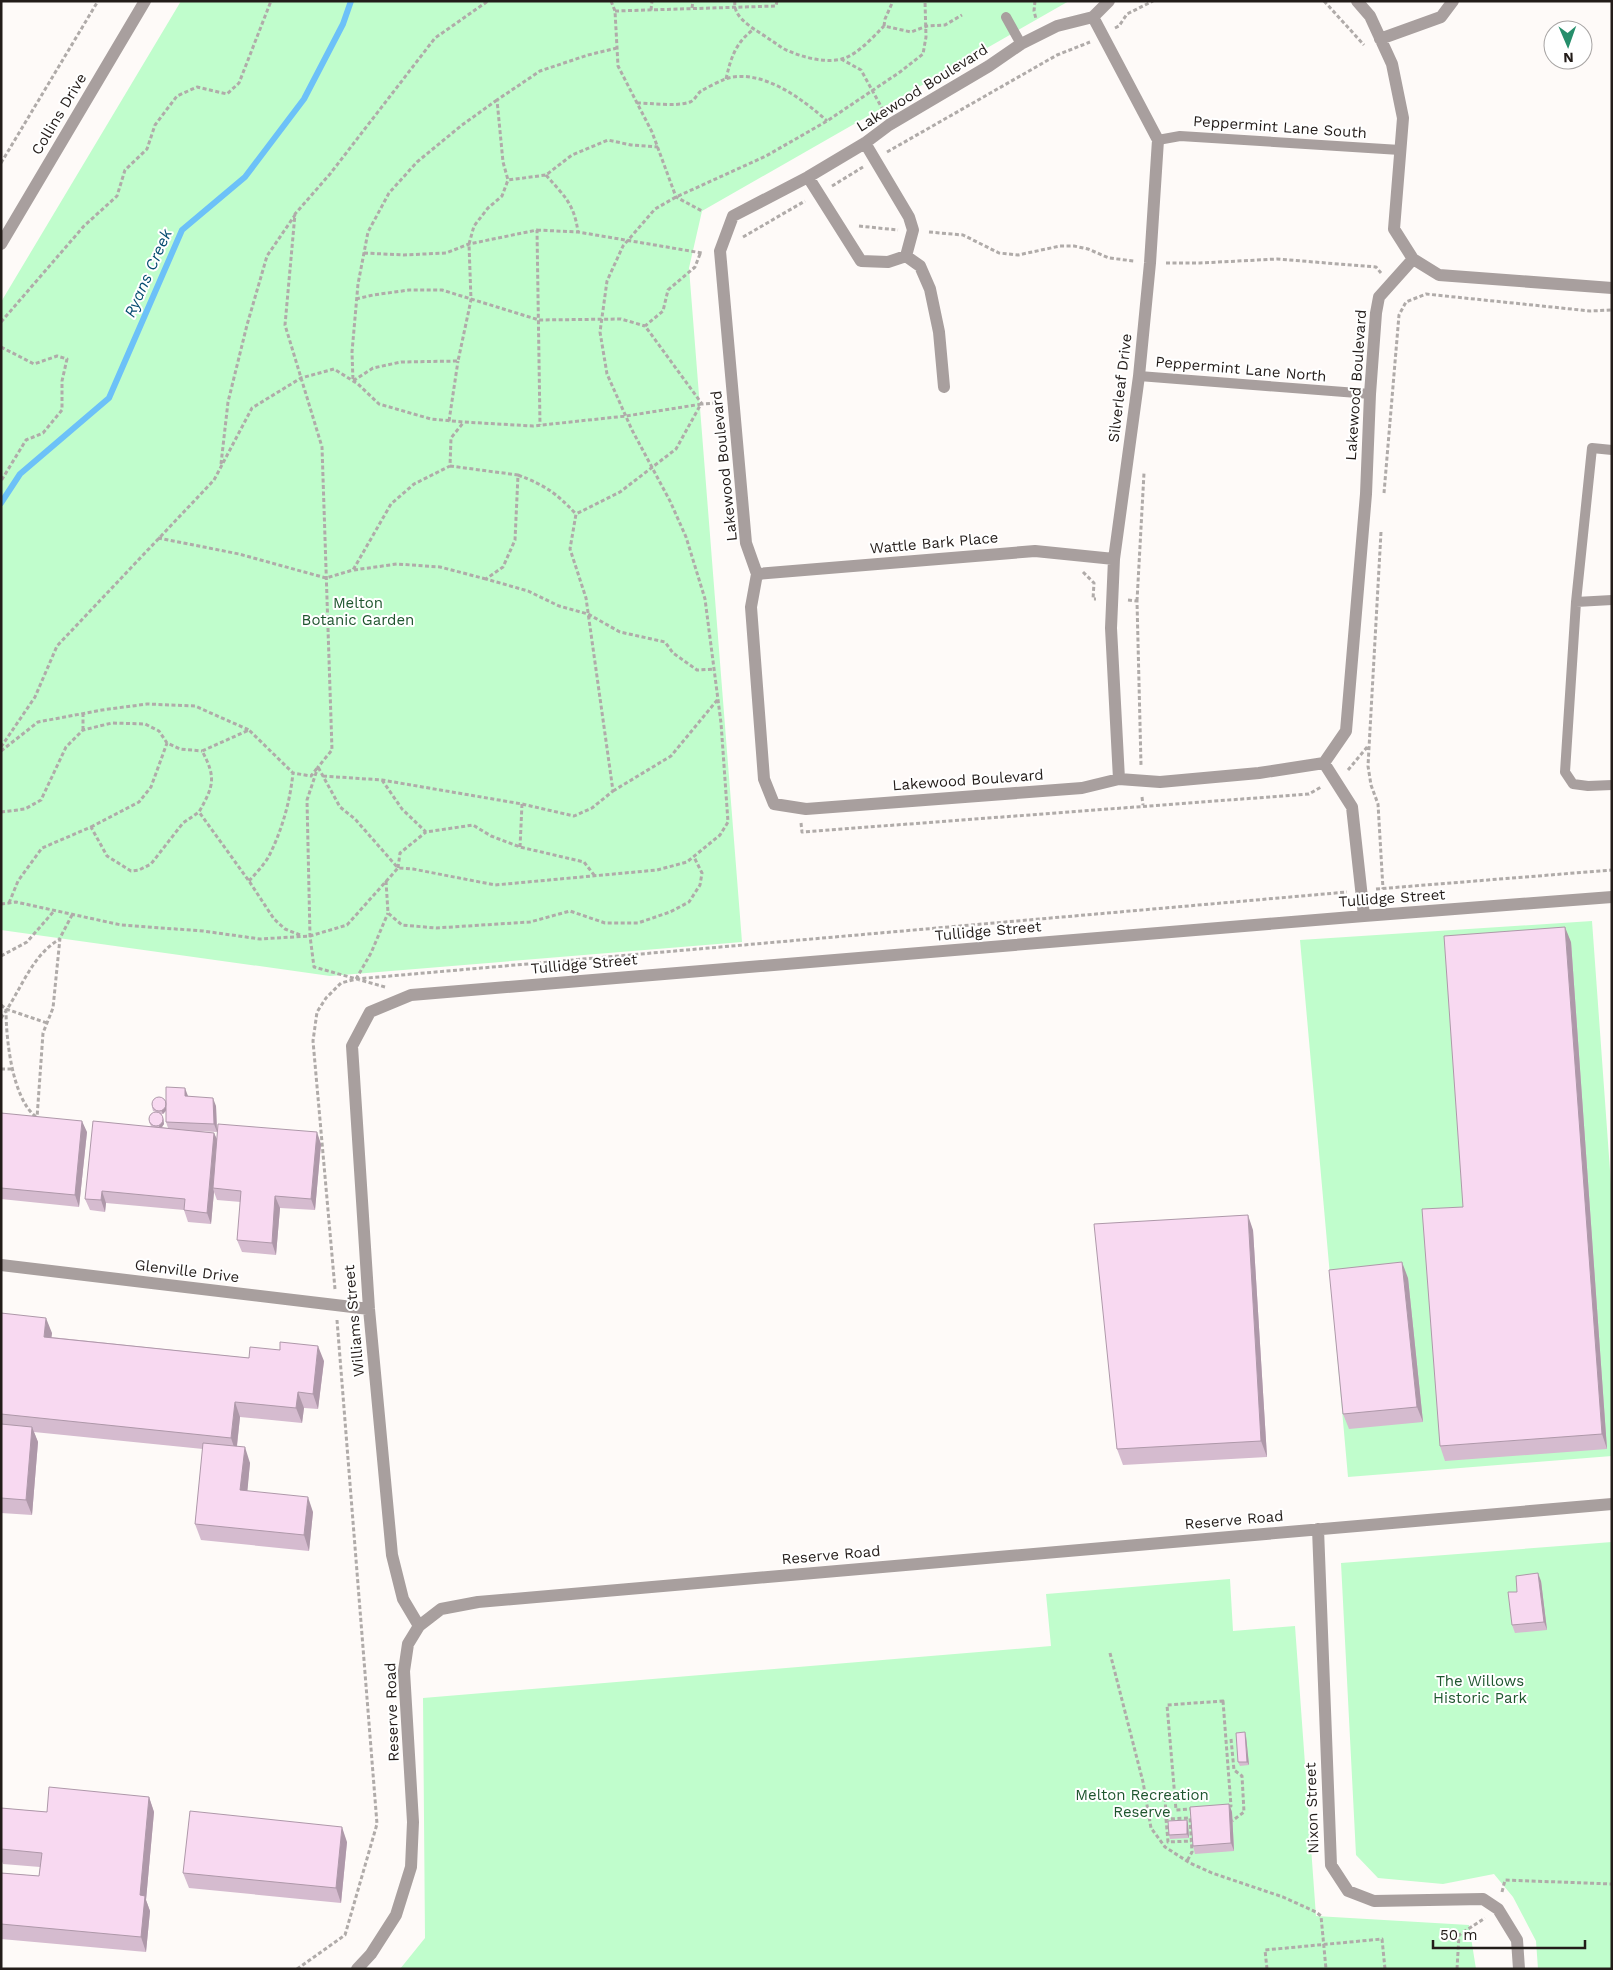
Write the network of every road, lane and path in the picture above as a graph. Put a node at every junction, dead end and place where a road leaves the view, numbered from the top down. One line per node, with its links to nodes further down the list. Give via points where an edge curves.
1 (98, 1): 40 (path)
2 (145, 1): 54 (street, Collins Drive)
3 (271, 1): 67 (path, via 239,83 227,94 197,87 177,96 155,125 147,149 124,170 117,196 84,226)
4 (488, 1): 48 (path, via 435,38)
5 (611, 1): 19 (path)
6 (652, 1): 18 (path)
7 (693, 1): 17 (path)
8 (735, 1): 16 (path)
9 (777, 1): 16 (path, via 776,6)
10 (893, 1): 23 (path)
11 (925, 1): 24 (path)
12 (1109, 1): 22 (street)
13 (1324, 1): 26 (path, via 1364,46)
14 (1356, 1): 26 (street, via 1370,16)
15 (1453, 1): 26 (street, via 1441,17)
16 (735, 7): 17 (path); 25 (path, via 747,25)
17 (692, 8): 18 (path)
18 (652, 10): 19 (path)
19 (616, 11): 28 (path)
20 (962, 15): 24 (path, via 945,25)
21 (1006, 17): 27 (lane)
22 (1093, 17): 27 (street, Lakewood Boulevard, via 1057,26); 36 (street)
23 (884, 26): 24 (path, via 911,32); 29 (path, via 868,42 845,58)
24 (926, 26): 31 (path, via 923,54)
25 (754, 29): 29 (path, via 787,51 808,58); 30 (path, via 742,38 730,60)
26 (1380, 39): 39 (street, via 1392,64 1402,118)
27 (1021, 44): 35 (street, Lakewood Boulevard)
28 (617, 48): 32 (path, via 540,71); 33 (path, via 618,66)
29 (839, 58): 31 (path, via 861,70)
30 (726, 79): 33 (path, via 702,91 691,101 680,104); 34 (path, via 762,79 808,104)
31 (873, 90): 34 (path); 35 (path)
32 (497, 100): 43 (path, via 503,162); 57 (path, via 417,162 389,193 368,232)
33 (637, 102): 38 (path)
34 (827, 121): 46 (path, via 766,156)
35 (889, 124): 37 (street, Lakewood Boulevard)
36 (1158, 140): 39 (lane, Peppermint Lane South, via 1180,136); 71 (street, Silverleaf Drive)
37 (866, 143): 42 (street, Lakewood Boulevard); 51 (street, via 909,217)
38 (658, 147): 41 (path, via 608,140 572,155); 46 (path)
39 (1400, 150): 60 (street, via 1394,229)
40 (1, 163)
41 (546, 175): 43 (path); 52 (path, via 570,204 576,215)
42 (808, 177): 56 (street, Lakewood Boulevard, via 733,216); 59 (street, via 861,261 888,262)
43 (508, 180): 55 (path, via 502,196 474,226)
44 (835, 184): 45 (path)
45 (839, 192)
46 (676, 197): 47 (path); 53 (path, via 655,209)
47 (702, 211)
48 (295, 214): 72 (path, via 285,325); 83 (path, via 267,256 228,402)
49 (856, 226): 51 (path)
50 (537, 230): 52 (path); 55 (path); 66 (path)
51 (913, 230): 59 (street)
52 (578, 232): 53 (path)
53 (628, 240): 58 (path); 65 (path, via 607,281)
54 (1, 244)
55 (469, 244): 57 (path, via 446,253); 63 (path)
56 (720, 251): 58 (path); 76 (street, Lakewood Boulevard)
57 (364, 253): 62 (path)
58 (700, 254): 68 (path, via 696,267 668,290 663,311)
59 (906, 256): 74 (street, via 920,266 930,289 939,332)
60 (1413, 259): 61 (street, via 1439,275); 75 (street, Lakewood Boulevard, via 1379,297)
61 (1612, 288)
62 (356, 299): 63 (path, via 409,290 442,290); 73 (path)
63 (471, 300): 66 (path); 70 (path)
64 (1612, 310): 88 (path, via 1590,311 1426,294 1406,302 1399,315)
65 (602, 319): 66 (path); 68 (path, via 621,319); 78 (path, via 600,332 608,374)
66 (538, 320): 81 (path)
67 (1, 322)
68 (645, 326): 77 (path)
69 (1, 347): 87 (path, via 34,364 57,356 67,359 62,381 62,410 43,433 26,440)
70 (458, 361): 73 (path, via 401,362 373,368); 79 (path)
71 (1139, 376): 75 (lane, Peppermint Lane North); 92 (street, Silverleaf Drive)
72 (301, 378): 73 (path, via 334,369); 83 (path, via 252,408); 96 (path, via 322,447)
73 (353, 381): 79 (path, via 379,404)
74 (944, 387)
75 (1370, 394): 112 (street, Lakewood Boulevard, via 1366,494 1346,731)
76 (734, 402): 77 (path); 95 (street, Lakewood Boulevard, via 746,543)
77 (702, 404): 78 (path); 85 (path, via 676,448)
78 (626, 416): 81 (path); 85 (path)
79 (449, 421): 80 (path)
80 (463, 422): 81 (path); 84 (path, via 451,438)
81 (540, 425)
82 (1612, 450): 100 (lane, via 1592,448)
83 (221, 466): 91 (path, via 214,480)
84 (450, 466): 86 (path); 93 (path, via 414,484 391,504)
85 (652, 468): 89 (path, via 620,492); 102 (path, via 682,528 697,572 705,599)
86 (518, 475): 89 (path, via 558,495); 97 (path, via 515,540 503,567)
87 (1, 482)
88 (1384, 500)
89 (576, 514): 101 (path, via 570,549)
90 (1381, 530): 108 (path)
91 (158, 538): 96 (path, via 239,554); 109 (path, via 58,646 35,697)
92 (1114, 559): 95 (street, Wattle Bark Place, via 1035,551); 98 (street, Silverleaf Drive)
93 (353, 570): 96 (path); 97 (path, via 397,564 440,567)
94 (1080, 570): 98 (path, via 1094,583 1093,598)
95 (757, 574): 124 (street, Lakewood Boulevard, via 751,607 764,779 774,804)
96 (326, 578): 113 (path, via 332,750)
97 (486, 579): 101 (path)
98 (1112, 600): 116 (street, Silverleaf Drive); 119 (path, via 1137,601)
99 (1612, 600): 100 (lane)
100 (1576, 602): 120 (lane, via 1565,772 1573,784)
101 (588, 614): 102 (path, via 620,632 665,642 673,653 697,670); 121 (path)
102 (715, 669): 103 (path)
103 (718, 699): 121 (path, via 671,756); 130 (path, via 728,822 720,835)
104 (83, 713): 105 (path); 106 (path, via 147,704 195,706); 110 (path, via 38,722)
105 (83, 730): 107 (path, via 112,723 145,724 159,731); 125 (path, via 66,747 40,800 25,809)
106 (248, 730): 111 (path); 114 (path)
107 (167, 743): 111 (path, via 180,749); 127 (path, via 151,786 139,802)
108 (1368, 746): 117 (path, via 1350,769); 136 (path, via 1371,785 1378,804)
109 (1, 747)
110 (1, 751)
111 (202, 751): 126 (path, via 212,774 211,792)
112 (1324, 762): 117 (street); 119 (street, Lakewood Boulevard, via 1249,774)
113 (318, 766): 114 (path, via 312,776); 115 (path); 146 (path, via 307,800)
114 (293, 774): 134 (path, via 290,802 279,832 268,858)
115 (323, 776): 118 (path); 131 (path, via 340,807 355,819)
116 (1119, 779): 119 (street, Lakewood Boulevard); 124 (street, Lakewood Boulevard, via 1082,788)
117 (1334, 779): 123 (path, via 1309,794); 137 (street, via 1352,807)
118 (382, 780): 122 (path); 128 (path, via 402,809)
119 (1142, 781): 123 (path)
120 (1612, 785)
121 (613, 791): 122 (path, via 592,808 574,816)
122 (522, 804): 129 (path)
123 (1143, 805): 124 (path, via 802,832)
124 (800, 808)
125 (1, 812)
126 (199, 812): 127 (path, via 183,823 151,864 139,870 131,871 107,856); 134 (path)
127 (91, 826): 139 (path, via 42,848 18,881)
128 (426, 832): 129 (path, via 473,825); 131 (path, via 400,853)
129 (520, 847): 133 (path, via 584,862)
130 (694, 857): 133 (path, via 656,870); 142 (path, via 702,873 700,885 689,902 638,923 605,923 570,911 530,922 436,928 402,925)
131 (398, 868): 133 (path, via 495,885); 135 (path)
132 (1612, 870): 136 (path)
133 (595, 875)
134 (250, 881): 145 (path, via 274,919 284,929)
135 (386, 881): 142 (path); 146 (path, via 346,925)
136 (1383, 889): 137 (path)
137 (1361, 891): 144 (street); 149 (path)
138 (1612, 897): 144 (street, Tullidge Street)
139 (9, 903): 140 (path); 141 (path)
140 (1, 904)
141 (54, 912): 143 (path); 148 (path, via 27,942)
142 (388, 913): 149 (path)
143 (72, 915): 145 (path, via 120,925 260,938); 147 (path)
144 (1364, 916): 150 (street, Tullidge Street)
145 (304, 936): 146 (path)
146 (310, 936): 149 (path, via 314,967)
147 (60, 938): 152 (path, via 43,953); 155 (path, via 53,1008)
148 (1, 956)
149 (356, 979): 150 (path); 161 (path, via 341,983 326,998 317,1012 313,1041)
150 (411, 995): 153 (street, Tullidge Street)
151 (1, 1006): 152 (path)
152 (6, 1009): 154 (path); 155 (path); 157 (path)
153 (370, 1012): 162 (street, Williams Street, via 352,1046)
154 (1, 1018)
155 (47, 1023): 159 (path, via 43,1033)
156 (1, 1069): 157 (path)
157 (12, 1069): 159 (path, via 28,1111)
158 (28, 1117): 159 (path)
159 (36, 1118)
160 (1, 1265): 161 (street, Glenville Drive)
161 (336, 1305): 162 (street, Glenville Drive); 178 (path, via 377,1824 345,1935)
162 (368, 1308): 165 (street, Williams Street, via 392,1555 403,1598)
163 (1612, 1504): 164 (street, Reserve Road)
164 (1318, 1529): 165 (street, Reserve Road, via 478,1602 442,1609); 176 (street, Nixon Street, via 1331,1865 1348,1891 1374,1901 1483,1899)
165 (420, 1626): 179 (street, Reserve Road, via 408,1644 404,1671 413,1822 411,1867 396,1915 371,1954)
166 (1110, 1653): 174 (path, via 1143,1782 1151,1828 1165,1846)
167 (1232, 1739): 168 (path)
168 (1234, 1770): 169 (path); 172 (path, via 1242,1776 1244,1812)
169 (1228, 1771): 170 (path, via 1231,1806 1176,1810); 170 (path, via 1223,1701 1167,1705)
170 (1174, 1793): 171 (path, via 1165,1794)
171 (1166, 1819): 173 (path, via 1190,1818); 173 (path, via 1168,1842)
172 (1232, 1821)
173 (1191, 1840): 174 (path, via 1192,1852)
174 (1187, 1861): 177 (path, via 1316,1912 1320,1916)
175 (1612, 1884): 176 (path, via 1505,1880)
176 (1498, 1909): 183 (path, via 1459,1935); 184 (street, via 1517,1940)
177 (1323, 1944): 180 (path, via 1265,1950); 181 (path); 182 (path, via 1382,1939)
178 (297, 1969)
179 (357, 1969)
180 (1267, 1969)
181 (1326, 1969)
182 (1385, 1969)
183 (1457, 1969)
184 (1519, 1969)

